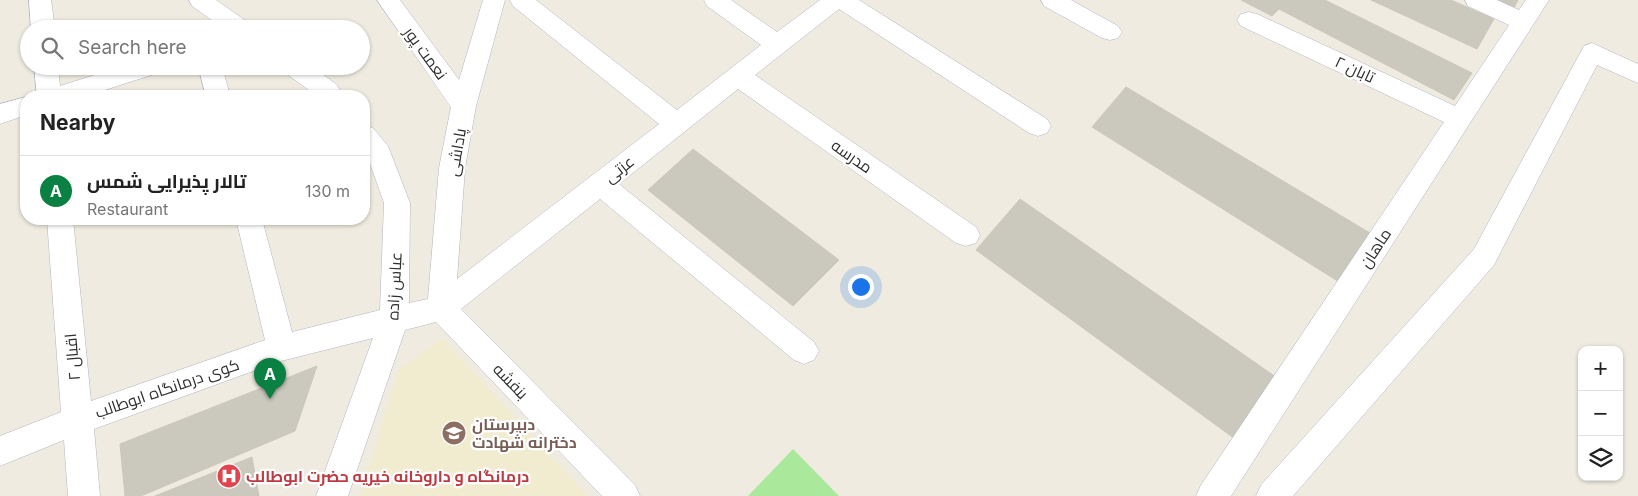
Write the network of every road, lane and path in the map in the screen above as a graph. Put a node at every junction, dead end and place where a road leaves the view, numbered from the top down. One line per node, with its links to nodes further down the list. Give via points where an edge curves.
1 (40, 0): 12 (street)
2 (200, 0): 13 (street)
3 (388, 0): 27 (street, نعمت پور)
4 (494, 0): 27 (street, پاداشی)
5 (521, 0): 31 (street)
6 (715, 0): 16 (street)
7 (835, 0): 16 (street, عزتی)
8 (842, 0): 32 (street)
9 (1052, 0): 15 (street)
10 (1476, 0): 11 (street)
11 (1531, 11): 30 (street, ماهان)
12 (42, 20)
13 (227, 20)
14 (1249, 20): 30 (street, تابان ۲)
15 (1110, 32)
16 (778, 45): 22 (street, عزتی)
17 (1638, 74): 48 (street, via 1592,52 1484,257)
18 (47, 75): 23 (street)
19 (124, 75): 24 (street)
20 (212, 75): 25 (street)
21 (305, 75): 26 (street)
22 (738, 76): 31 (street, عزتی); 37 (street, مدرسه)
23 (48, 90)
24 (77, 90)
25 (216, 90)
26 (326, 90)
27 (464, 106): 38 (street, پاداشی, via 452,168)
28 (20, 108): 29 (street)
29 (0, 114)
30 (1460, 118): 47 (street, ماهان)
31 (677, 124): 34 (street, عزتی)
32 (1038, 126)
33 (370, 142): 39 (street, عباس زاده, via 379,153 397,202)
34 (600, 184): 38 (street, عزتی); 41 (street)
35 (61, 225): 42 (street, اقبال ۲)
36 (250, 225): 40 (street)
37 (966, 235)
38 (441, 308): 39 (street, عزتی); 46 (street, بنفشه)
39 (394, 320): 40 (street, کوی درمانگاه ابوطالب); 45 (street, عباس زاده)
40 (281, 348): 42 (street, کوی درمانگاه ابوطالب)
41 (804, 351)
42 (78, 420): 43 (street, کوی درمانگاه ابوطالب); 44 (street, اقبال ۲)
43 (0, 451)
44 (84, 496)
45 (332, 496)
46 (624, 496)
47 (1212, 496)
48 (1272, 496)

